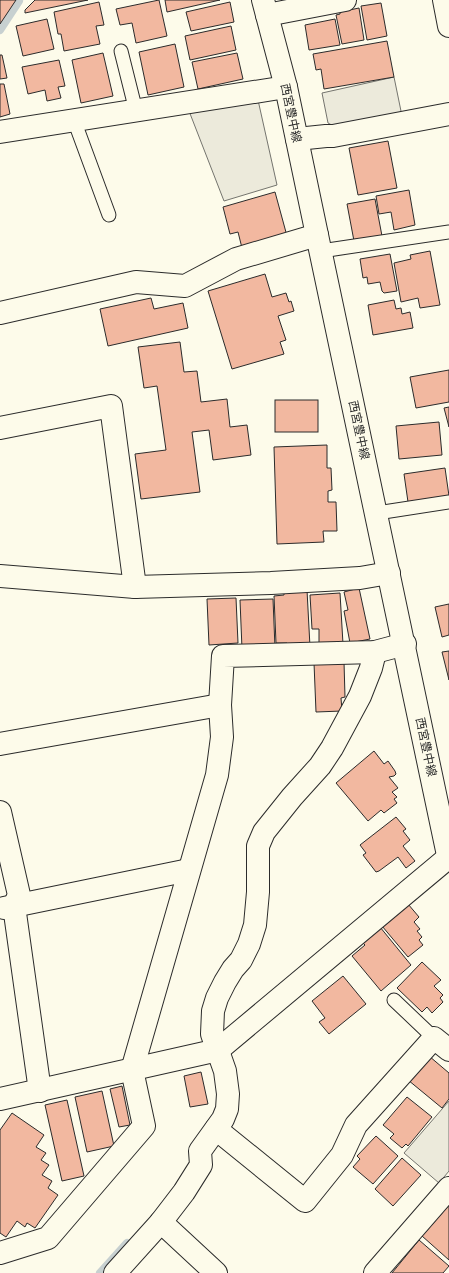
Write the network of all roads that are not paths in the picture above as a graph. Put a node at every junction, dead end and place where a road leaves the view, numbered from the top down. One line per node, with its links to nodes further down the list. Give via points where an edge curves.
1 (345, 0): 3 (street)
2 (444, 0): 5 (street)
3 (300, 4): 4 (street)
4 (265, 8): 7 (street, 西宮豊中線)
5 (449, 26)
6 (121, 51): 8 (lane)
7 (286, 87): 8 (street); 12 (street, 西宮豊中線)
8 (136, 111): 10 (street)
9 (449, 114): 12 (street, via 333,136)
10 (74, 120): 11 (street); 13 (lane)
11 (0, 132)
12 (297, 139): 15 (street, 西宮豊中線)
13 (109, 215)
14 (449, 232): 15 (lane)
15 (319, 243): 16 (street, via 236,259 185,286 136,282); 19 (street, 西宮豊中線)
16 (0, 313)
17 (0, 428): 22 (street, via 110,406)
18 (449, 502): 19 (lane)
19 (376, 513): 20 (street, 西宮豊中線)
20 (389, 573): 22 (street, via 360,578 271,583); 23 (street, 西宮豊中線)
21 (0, 576): 22 (street)
22 (135, 587)
23 (404, 644): 24 (street); 28 (street, 西宮豊中線)
24 (374, 652): 25 (street, via 223,656); 33 (street, via 360,696 332,748 264,832 258,846 255,925 249,944 217,998 213,1011 212,1034)
25 (220, 705): 26 (street); 29 (street, via 222,737 217,775)
26 (0, 744)
27 (0, 812): 30 (street, via 19,895)
28 (449, 858): 33 (street)
29 (189, 870): 30 (street); 34 (street)
30 (7, 907): 35 (street)
31 (394, 1000): 32 (lane)
32 (441, 1044): 37 (street, via 356,1125 342,1155 305,1201)
33 (218, 1050): 34 (street); 37 (street, via 225,1071 228,1094 227,1109)
34 (132, 1070): 35 (street); 40 (street, via 144,1126 48,1238)
35 (40, 1091): 36 (street)
36 (0, 1099)
37 (216, 1129): 39 (street, via 200,1151 201,1165)
38 (449, 1188): 43 (street)
39 (160, 1222): 41 (street); 42 (street)
40 (0, 1253)
41 (115, 1273)
42 (216, 1273)
43 (375, 1273)

